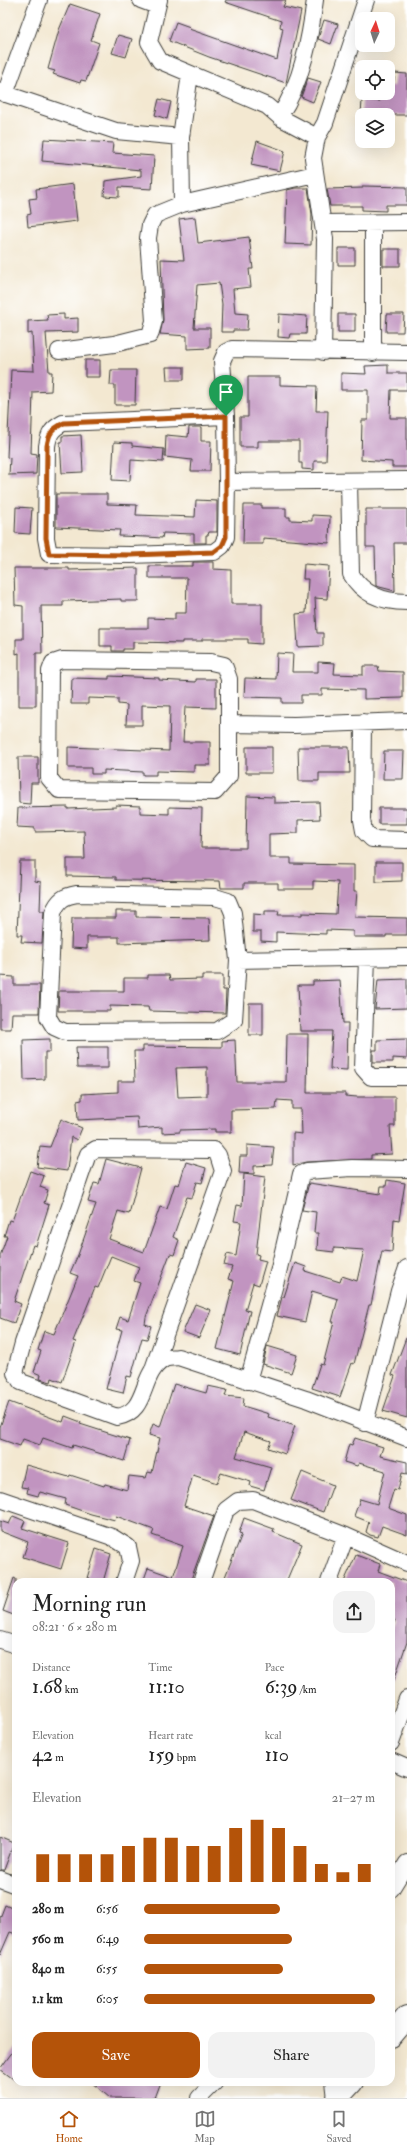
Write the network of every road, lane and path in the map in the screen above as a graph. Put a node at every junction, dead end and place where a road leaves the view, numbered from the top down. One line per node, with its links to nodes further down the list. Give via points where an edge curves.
1 (39, 0): 7 (street)
2 (141, 0): 5 (street)
3 (315, 0): 8 (street, via 309,45 292,92)
4 (366, 0): 10 (street, via 325,123)
5 (158, 3): 6 (street, via 150,34 151,49 160,61)
6 (190, 74): 8 (street, via 267,106); 9 (street)
7 (2, 93): 9 (street, via 116,131)
8 (280, 115): 10 (street, via 281,118)
9 (181, 136): 12 (street)
10 (317, 137): 11 (street, via 313,158)
11 (315, 174): 12 (street); 14 (street)
12 (182, 204): 16 (street, via 155,215 150,225 148,238 154,321 150,335 114,344)
13 (407, 222): 15 (street)
14 (323, 223): 15 (street); 17 (street)
15 (373, 223): 19 (street)
16 (59, 351)
17 (323, 352): 19 (street); 20 (street, via 232,349 226,352 222,361)
18 (407, 352): 19 (street)
19 (373, 353)
20 (226, 416): 23 (street); 23 (street, via 64,423 54,428 49,434 47,446 46,538 49,554 214,552 222,546 226,537)
21 (407, 480): 22 (street)
22 (349, 481): 23 (street); 24 (street, via 351,574 366,593)
23 (226, 482)
24 (407, 602)
25 (407, 721): 26 (street)
26 (363, 722): 27 (street); 28 (street, via 364,831 372,839)
27 (231, 724): 27 (street, via 229,679 224,665 211,662 62,660 53,663 50,671 50,778 59,790 216,792 229,776)
28 (407, 840)
29 (407, 957): 30 (street)
30 (367, 958): 31 (street); 32 (street, via 363,1068 371,1077)
31 (238, 960): 31 (street, via 233,913 228,901 215,897 78,894 66,896 57,904 54,914 48,1017 54,1027 65,1032 217,1031 234,1020)
32 (407, 1077)
33 (407, 1169): 36 (street, via 352,1168 307,1171 301,1174 278,1273)
34 (407, 1268): 37 (street)
35 (153, 1369): 35 (street, via 135,1409 127,1415 117,1417 21,1382 15,1374 22,1343 88,1154 96,1149 214,1150 223,1171); 36 (street, via 164,1359 178,1357)
36 (248, 1381): 37 (street, via 306,1399)
37 (365, 1423): 38 (street)
38 (407, 1438)
39 (0, 1499): 42 (street, via 112,1537 128,1547 131,1561)
40 (346, 1536): 41 (street); 43 (street, via 253,1500 238,1501 226,1510); 44 (street)
41 (407, 1563)
42 (125, 1578)
43 (202, 1578)
44 (330, 1578)
45 (0, 1640): 46 (street)
46 (12, 1644)
47 (407, 1699): 48 (street)
48 (395, 1733)
49 (395, 1763): 50 (street)
50 (407, 1768)
51 (407, 1863): 53 (street)
52 (0, 1879): 54 (street)
53 (395, 1882)
54 (12, 1884)
55 (407, 2017): 56 (highway)
56 (395, 2031)
57 (211, 2086): 60 (street)
58 (334, 2086): 61 (street)
59 (348, 2086): 61 (highway)
60 (199, 2098)
61 (336, 2098)

